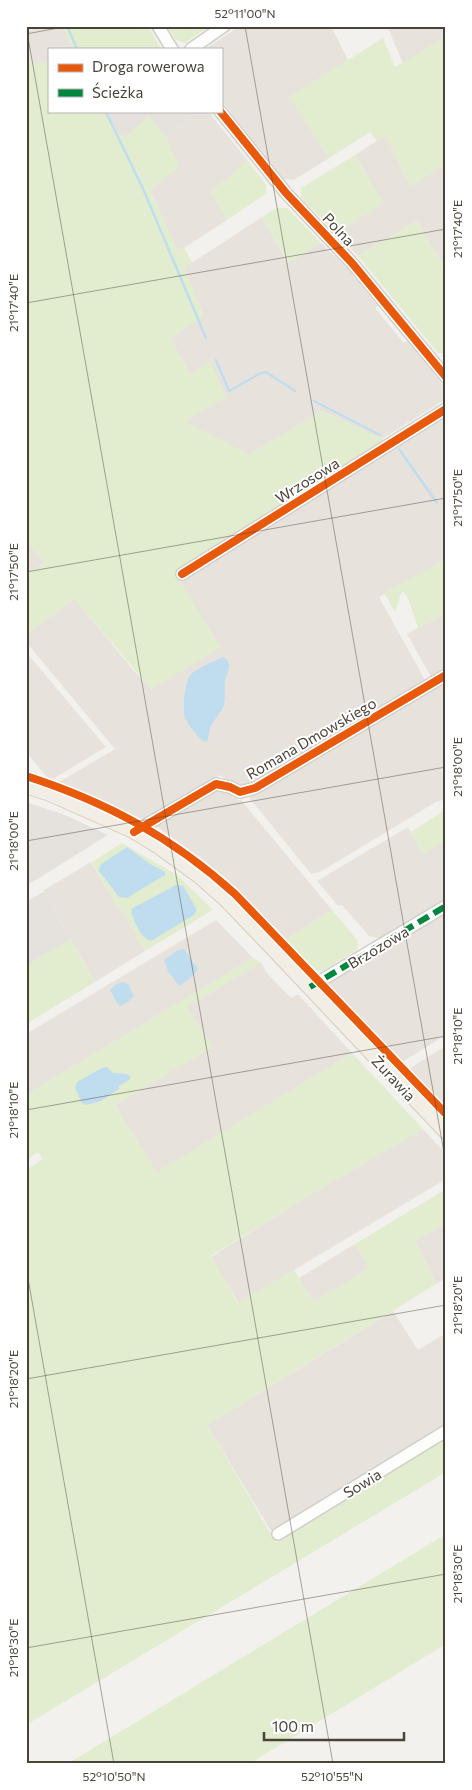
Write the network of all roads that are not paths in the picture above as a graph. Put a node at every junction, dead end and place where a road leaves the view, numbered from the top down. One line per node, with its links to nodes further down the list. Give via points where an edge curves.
1 (158, 26): 3 (street)
2 (224, 26): 4 (street)
3 (171, 48)
4 (191, 48)
5 (221, 112): 6 (street, Polna, via 286,193)
6 (441, 364): 7 (street, Polna)
7 (446, 377)
8 (446, 409): 9 (street, Wrzosowa)
9 (182, 574)
10 (446, 675): 12 (street, Romana Dmowskiego, via 255,788 240,792 216,784)
11 (26, 786): 12 (main road, Żurawia)
12 (134, 832): 14 (main road, Żurawia, via 212,888)
13 (446, 906): 14 (street, Brzozowa)
14 (310, 987): 15 (main road, Żurawia)
15 (446, 1132)
16 (446, 1432): 17 (street, Sowia)
17 (278, 1534)

